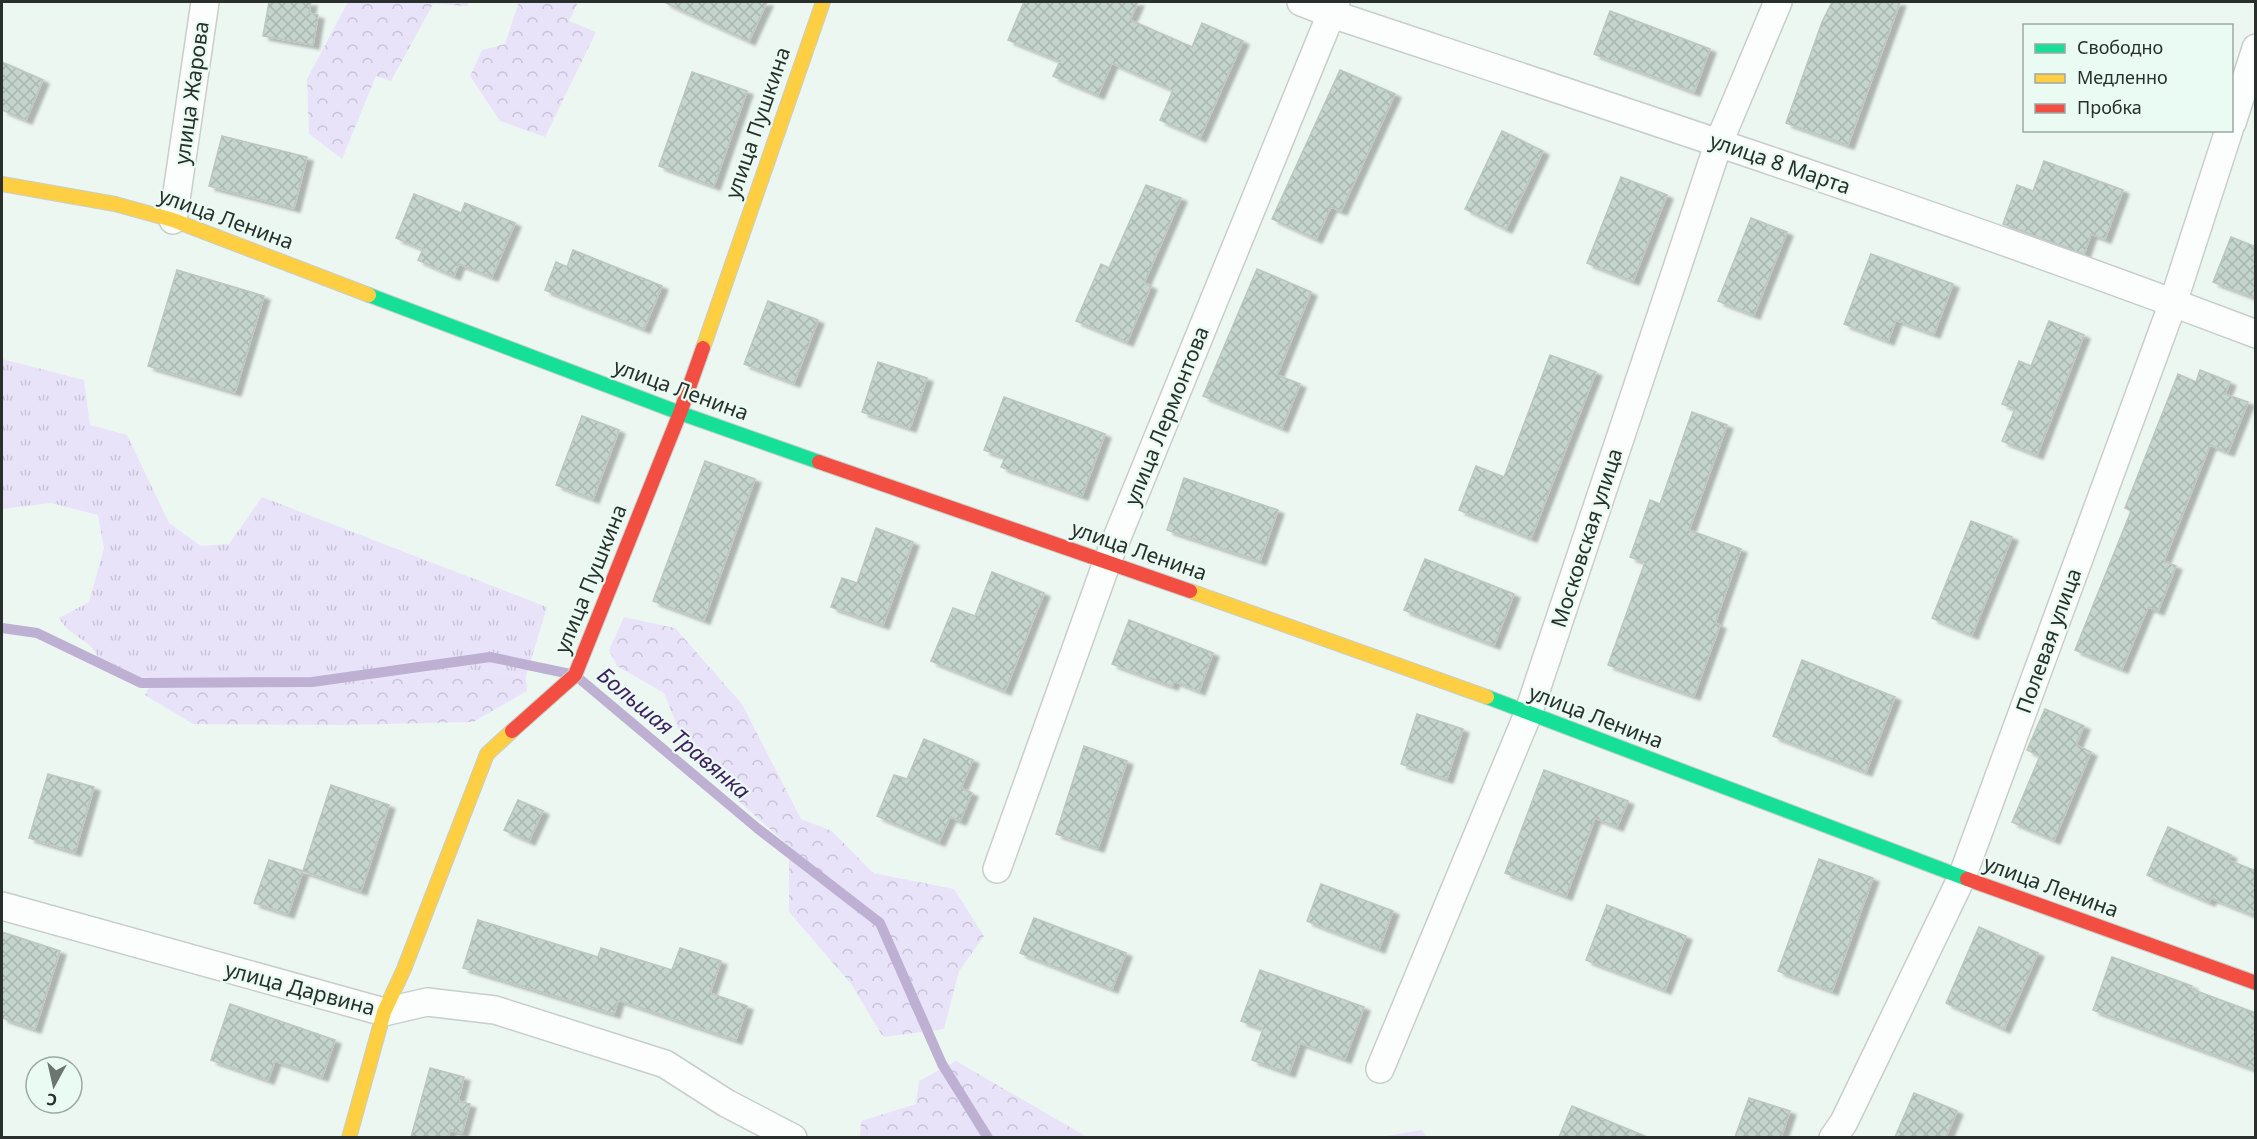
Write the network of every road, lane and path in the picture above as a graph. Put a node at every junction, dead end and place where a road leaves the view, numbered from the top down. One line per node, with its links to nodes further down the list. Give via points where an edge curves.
1 (205, 2): 11 (street, улица Жарова)
2 (823, 2): 14 (street, улица Пушкина)
3 (1301, 2): 5 (street, улица 8 Марта)
4 (1778, 2): 9 (street, Московская улица)
5 (1334, 8): 9 (street, улица 8 Марта); 15 (street, улица Лермонтова)
6 (2256, 48): 7 (street)
7 (2233, 120)
8 (2228, 132): 12 (street, Полевая улица)
9 (1719, 142): 12 (street, улица 8 Марта); 16 (street, Московская улица)
10 (2, 184): 11 (street, улица Ленина, via 115,204)
11 (173, 220): 14 (street, улица Ленина)
12 (2173, 303): 13 (street, улица 8 Марта); 18 (street, Полевая улица)
13 (2256, 334)
14 (680, 413): 15 (street, улица Ленина); 21 (street, улица Пушкина, via 575,675 486,754)
15 (1107, 562): 16 (street, улица Ленина, via 1461,686); 17 (street, улица Лермонтова)
16 (1528, 714): 18 (street, улица Ленина); 22 (street, Московская улица)
17 (998, 869)
18 (1962, 877): 20 (street, улица Ленина); 25 (street, Полевая улица, via 1844,1122)
19 (2, 906): 21 (street, улица Дарвина)
20 (2256, 983)
21 (384, 1012): 23 (street, улица Пушкина); 24 (street, улица Дарвина, via 427,1002 495,1010 665,1064)
22 (1380, 1069)
23 (349, 1137)
24 (793, 1137)
25 (1833, 1137)

